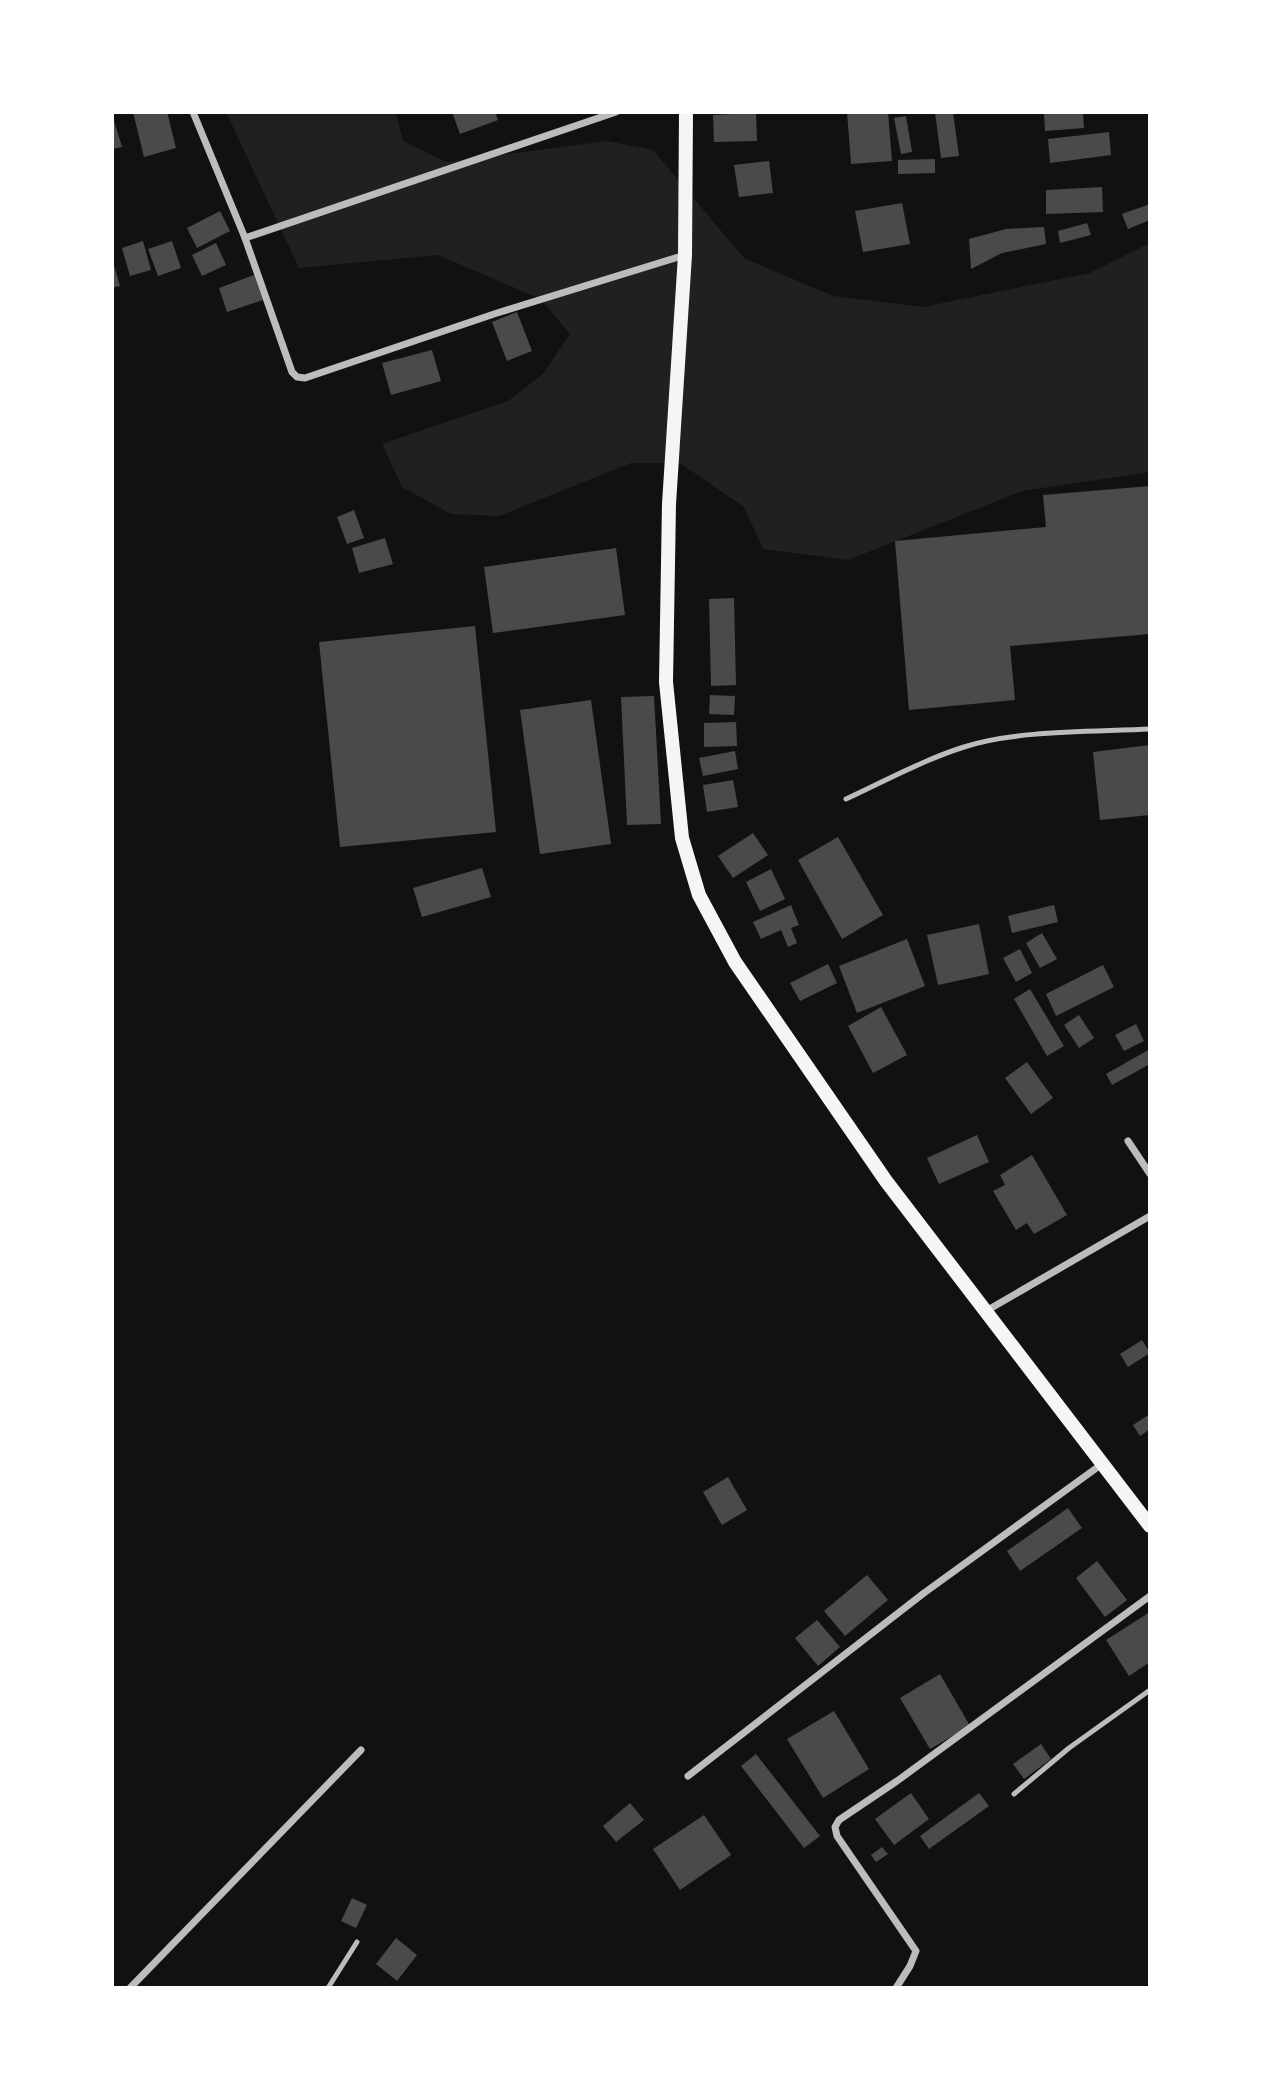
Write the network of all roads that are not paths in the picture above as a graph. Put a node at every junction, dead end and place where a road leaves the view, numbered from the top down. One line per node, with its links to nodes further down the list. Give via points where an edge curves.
1 (193, 112): 4 (street)
2 (616, 112): 4 (street)
3 (686, 112): 5 (main road)
4 (245, 238): 5 (street, via 292,372 305,378)
5 (685, 255): 11 (main road, via 669,504 666,682 682,838 699,895 735,962 886,1181)
6 (1150, 729): 7 (lane, via 1034,736 966,746)
7 (846, 799)
8 (1128, 1142): 9 (street)
9 (1150, 1174)
10 (1150, 1216): 11 (street)
11 (986, 1312): 12 (main road)
12 (1101, 1464): 13 (main road); 17 (street, via 923,1593)
13 (1150, 1526)
14 (1150, 1596): 22 (street, via 839,1819 837,1836 916,1951)
15 (1150, 1690): 18 (lane)
16 (360, 1750): 20 (street)
17 (688, 1776)
18 (1014, 1794)
19 (357, 1941): 21 (lane)
20 (130, 1988)
21 (328, 1988)
22 (895, 1988)

